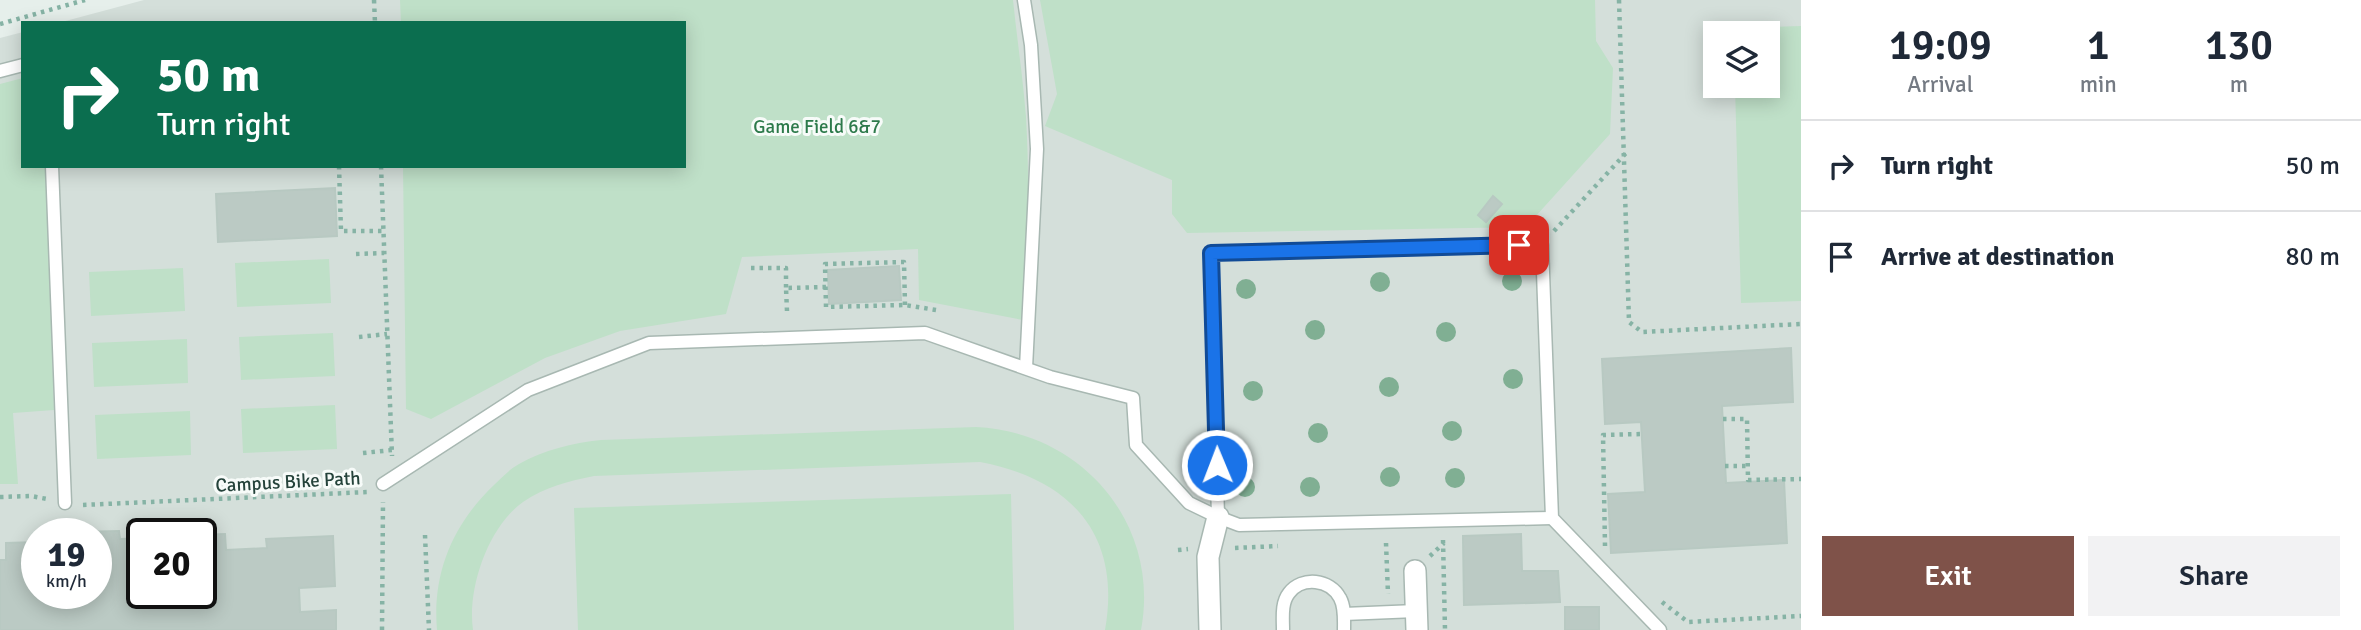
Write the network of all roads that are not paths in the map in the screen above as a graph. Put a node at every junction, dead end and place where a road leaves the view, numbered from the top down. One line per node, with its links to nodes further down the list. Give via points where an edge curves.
1 (1024, 0): 5 (lane, via 1037,149)
2 (21, 66): 3 (lane)
3 (0, 71)
4 (52, 168): 7 (lane)
5 (1026, 368): 6 (lane, via 925,333 649,344 528,390); 8 (lane, via 1133,398 1136,445 1189,503)
6 (383, 484)
7 (65, 503)
8 (1218, 517): 9 (lane, via 1239,525); 9 (lane, via 1211,253 1542,245); 13 (street, via 1208,557)
9 (1552, 518): 16 (lane)
10 (1415, 571): 12 (street)
11 (1343, 614): 12 (lane, via 1389,612); 14 (lane, via 1336,591 1307,582 1289,593 1284,602); 15 (lane)
12 (1417, 621)
13 (1210, 630)
14 (1283, 630)
15 (1344, 630)
16 (1660, 630)

